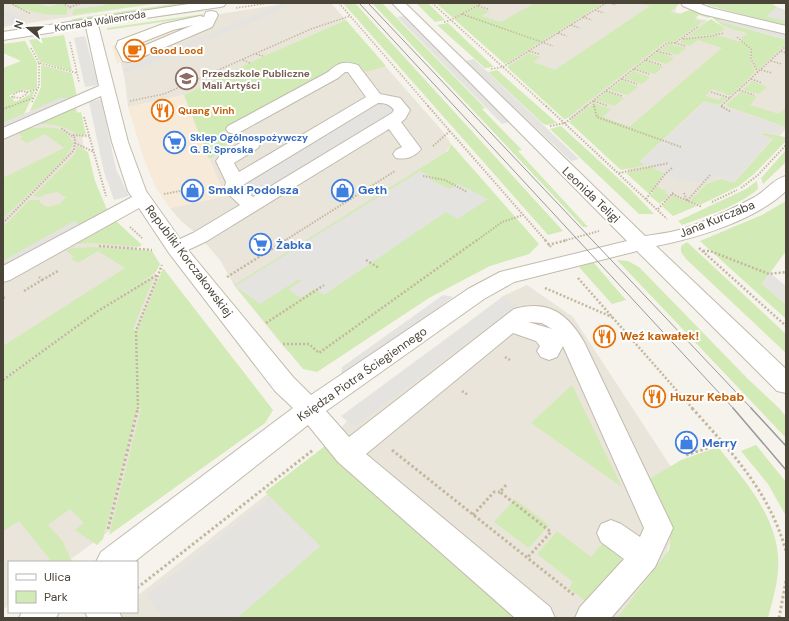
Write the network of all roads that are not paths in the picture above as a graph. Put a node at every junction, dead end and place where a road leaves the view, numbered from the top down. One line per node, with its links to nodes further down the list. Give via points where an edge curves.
1 (220, 3): 5 (street, Konrada Wallenroda)
2 (398, 3): 19 (street, Leonida Teligi)
3 (688, 4): 6 (street, via 715,15)
4 (210, 16): 4 (street, via 207,24 128,58 125,52 123,44 182,22)
5 (91, 22): 7 (street, Konrada Wallenroda); 8 (street, Republiki Korczakowskiej)
6 (786, 30)
7 (3, 36)
8 (106, 88): 12 (street); 17 (street, Republiki Korczakowskiej, via 120,142 137,191)
9 (375, 98): 10 (street, via 398,103 402,110); 11 (street, via 353,68 342,67 333,75); 16 (street)
10 (392, 121): 14 (street, via 412,149); 18 (street)
11 (234, 129)
12 (3, 134)
13 (252, 144): 16 (street, via 225,161)
14 (402, 154)
15 (786, 181): 19 (street, Jana Kurczaba, via 770,196 737,214 684,235)
16 (234, 182): 18 (street, via 234,190)
17 (152, 197): 20 (street, Republiki Korczakowskiej); 21 (street)
18 (252, 206): 20 (street, via 200,237)
19 (642, 243): 24 (street, Leonida Teligi); 25 (street, Księdza Piotra Ściegiennego, via 507,277 476,294)
20 (165, 252): 25 (street, Republiki Korczakowskiej, via 284,384)
21 (3, 275)
22 (510, 324): 23 (street, via 544,335 552,345); 26 (street, via 372,434); 28 (street, via 522,314 543,315 560,322 573,342 659,528)
23 (549, 351)
24 (786, 384)
25 (310, 409): 26 (street, Republiki Korczakowskiej); 29 (street, Księdza Piotra Ściegiennego)
26 (341, 447): 31 (street, Republiki Korczakowskiej)
27 (611, 533): 28 (street)
28 (645, 557): 30 (street)
29 (112, 561)
30 (584, 608)
31 (539, 618)

